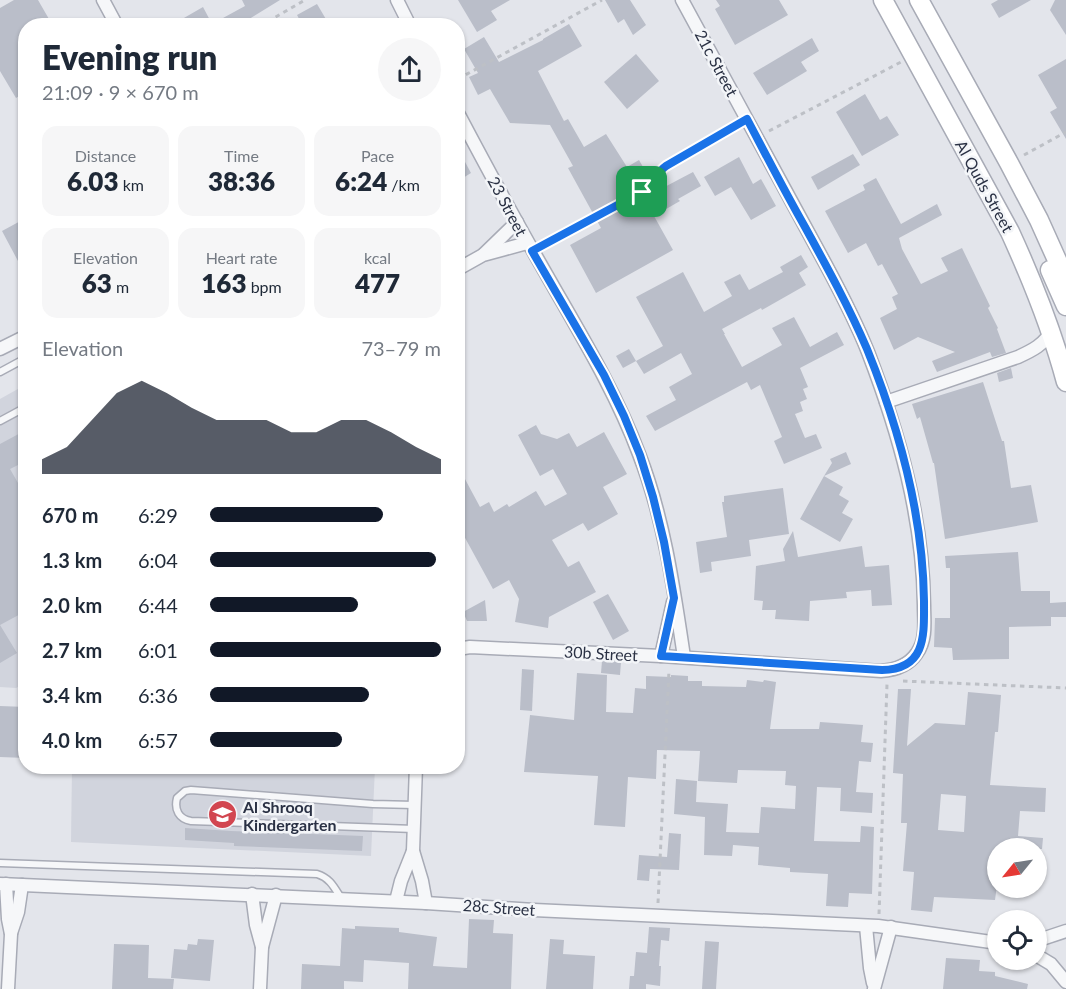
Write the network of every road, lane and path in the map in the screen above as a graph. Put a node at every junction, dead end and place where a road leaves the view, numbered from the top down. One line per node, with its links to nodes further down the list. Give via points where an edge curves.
1 (104, 0): 8 (street)
2 (305, 0): 9 (path)
3 (397, 0): 10 (street)
4 (602, 0): 12 (path)
5 (682, 0): 13 (street, 21c Street)
6 (883, 0): 11 (main road, Al Quds Street)
7 (919, 0): 17 (main road, Al Quds Street)
8 (113, 18)
9 (274, 18)
10 (406, 18)
11 (913, 56): 16 (path); 19 (main road, Al Quds Street)
12 (465, 75)
13 (747, 119): 16 (street, 21c Street); 20 (path, via 666,166 638,194)
14 (465, 126): 18 (street, 23 Street)
15 (1066, 132): 17 (path)
16 (757, 138): 31 (street, 21c Street, via 846,304)
17 (1009, 163): 23 (main road, Al Quds Street)
18 (517, 222): 20 (street, 23 Street); 21 (street)
19 (1010, 232): 24 (main road, via 1018,224 1030,227); 25 (main road, Al Quds Street)
20 (530, 247): 21 (street); 34 (street, 23 Street, via 604,375 636,445 653,497)
21 (483, 255): 22 (street)
22 (465, 265)
23 (1066, 280)
24 (1066, 306)
25 (1051, 330): 30 (main road, Al Quds Street); 31 (street, via 1035,348 1018,357)
26 (18, 339): 27 (street)
27 (2, 345)
28 (18, 362): 29 (lane)
29 (0, 372)
30 (1066, 382)
31 (886, 402): 38 (street, 21c Street, via 911,492 924,589 923,642)
32 (18, 411): 33 (lane)
33 (0, 421)
34 (674, 598): 36 (street, 23 Street); 37 (street, 23 Street)
35 (465, 648): 36 (street, 30b Street)
36 (665, 656): 37 (street, 30b Street); 53 (path)
37 (684, 657): 39 (street, 30b Street)
38 (909, 662): 39 (street, 30b Street)
39 (888, 675): 40 (path); 54 (path)
40 (1066, 688)
41 (416, 774): 42 (street)
42 (414, 806): 43 (street); 43 (lane, via 190,790 181,794 176,803 181,818 191,821)
43 (414, 829): 44 (street)
44 (413, 851): 51 (street); 52 (street)
45 (0, 863): 50 (lane, via 317,874 329,881)
46 (3, 884): 47 (street, 28c Street); 56 (street)
47 (22, 885): 48 (street, 28c Street); 56 (street)
48 (252, 894): 49 (street, 28c Street); 59 (street)
49 (276, 896): 50 (street, 28c Street); 59 (street)
50 (341, 898): 51 (street, 28c Street)
51 (396, 901): 52 (street, 28c Street)
52 (426, 903): 53 (street, 28c Street)
53 (658, 916): 54 (street, 28c Street)
54 (878, 926): 58 (street, 28c Street); 62 (street); 62 (street, via 870,968)
55 (1066, 931): 57 (street)
56 (11, 934): 63 (street)
57 (1047, 937)
58 (987, 941)
59 (262, 947): 64 (street)
60 (1047, 962): 61 (street)
61 (1066, 982)
62 (874, 988)
63 (8, 989)
64 (260, 989)

